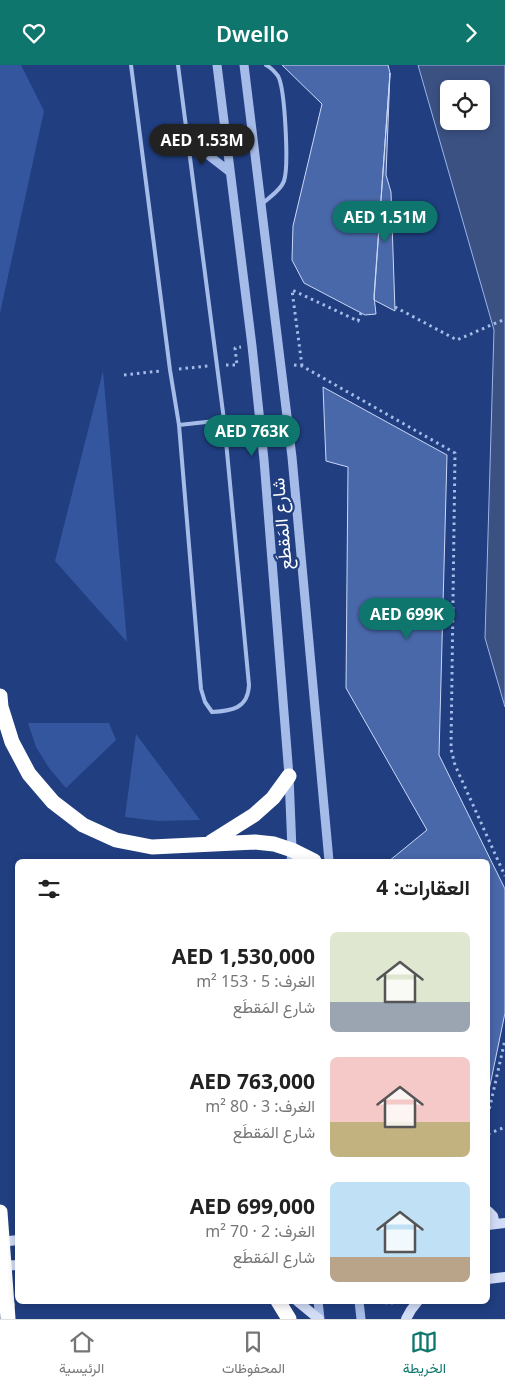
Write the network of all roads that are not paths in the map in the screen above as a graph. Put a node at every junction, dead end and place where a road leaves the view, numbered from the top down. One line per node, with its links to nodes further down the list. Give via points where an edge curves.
1 (131, 65): 10 (lane)
2 (178, 65): 6 (lane)
3 (217, 65): 7 (street, شارع المَقطَع)
4 (244, 65): 8 (street, شارع المَقطَع)
5 (266, 65): 8 (lane, via 278,76 281,88 286,169 281,188)
6 (189, 140): 7 (street); 9 (lane)
7 (230, 172): 12 (street, شارع المَقطَع, via 264,460)
8 (261, 205): 16 (street, شارع المَقطَع, via 293,467)
9 (224, 420): 10 (lane); 10 (lane, via 249,685 244,702 226,712 212,712 201,689)
10 (178, 425)
11 (0, 696): 13 (highway, via 12,742 29,774 54,802 83,825 116,840 152,847)
12 (289, 776): 13 (highway, via 273,798 254,815); 14 (street, شارع المَقطَع)
13 (208, 843): 14 (highway, via 274,844)
14 (292, 855): 15 (highway)
15 (307, 859)
16 (329, 859)
17 (0, 1212): 31 (highway, bridge)
18 (490, 1213): 19 (main road)
19 (496, 1224)
20 (15, 1241): 21 (main road)
21 (0, 1242)
22 (15, 1265): 23 (main road)
23 (0, 1266)
24 (505, 1277): 25 (main road)
25 (490, 1279)
26 (280, 1304): 32 (highway)
27 (301, 1304): 33 (main road)
28 (318, 1304): 33 (street)
29 (359, 1304): 34 (street)
30 (416, 1304): 35 (main road)
31 (7, 1312)
32 (289, 1319)
33 (319, 1319)
34 (361, 1319)
35 (406, 1319)

